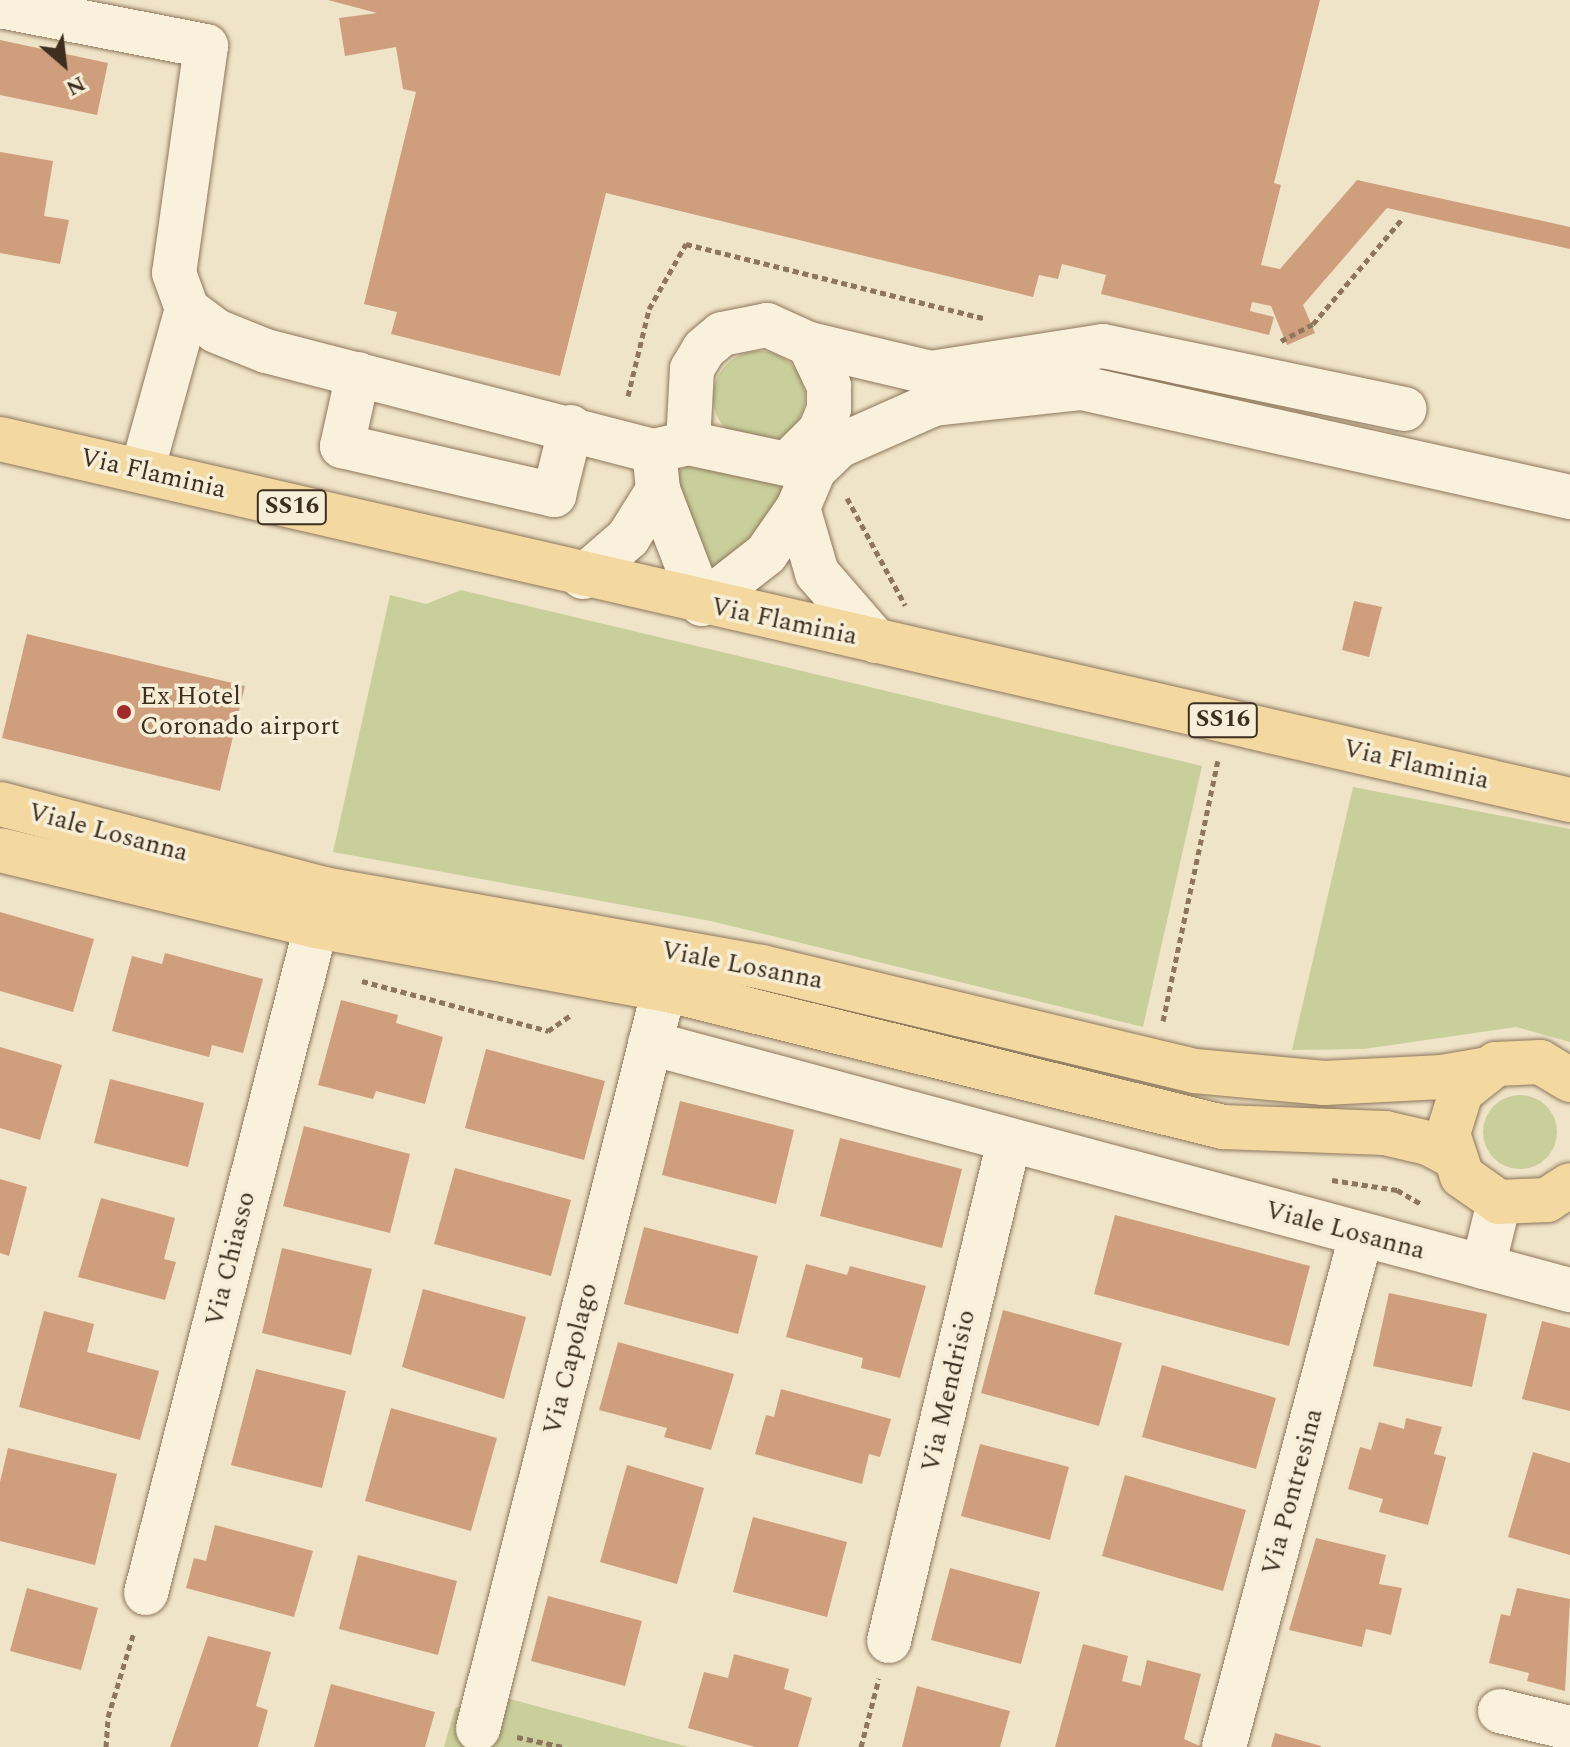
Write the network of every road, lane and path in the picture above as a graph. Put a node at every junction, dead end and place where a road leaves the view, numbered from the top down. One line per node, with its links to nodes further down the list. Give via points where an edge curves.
1 (0, 6): 3 (street, via 206,46 174,273)
2 (1403, 218): 6 (path, via 1313,324)
3 (187, 309): 7 (street, via 216,331 266,351); 13 (street)
4 (1002, 323): 8 (path, via 686,244 649,309)
5 (809, 344): 9 (street, via 931,373 1103,346); 12 (street, via 767,325 722,334 692,369); 14 (street, via 829,386 829,409)
6 (1272, 345)
7 (358, 374): 10 (street); 10 (street, via 342,446 554,495)
8 (628, 396)
9 (1404, 409)
10 (571, 427): 12 (street)
11 (0, 439): 13 (main road, Via Flaminia / SS16)
12 (667, 461): 14 (street); 16 (street, via 628,538); 17 (street)
13 (142, 471): 16 (main road, Via Flaminia / SS16)
14 (810, 483): 15 (street, via 839,446 934,404 1082,388); 17 (street, via 766,554); 18 (street, via 817,573); 18 (path, via 906,607)
15 (1570, 497)
16 (583, 577): 17 (main road, Via Flaminia / SS16)
17 (702, 604): 18 (main road, Via Flaminia / SS16)
18 (890, 630): 19 (main road, Via Flaminia / SS16)
19 (1227, 721): 20 (main road, Via Flaminia / SS16); 25 (path)
20 (1570, 800)
21 (0, 804): 27 (main road, Viale Losanna, via 324,889 762,967 1195,1071 1324,1083)
22 (0, 850): 23 (main road, Viale Losanna)
23 (316, 926): 24 (main road, Viale Losanna); 36 (street, Via Chiasso)
24 (664, 989): 26 (street, Via Capolago); 30 (main road, Viale Losanna, via 1223,1127 1385,1133 1428,1143)
25 (1159, 1038)
26 (650, 1043): 29 (street, Viale Losanna); 40 (street, Via Capolago)
27 (1488, 1069): 28 (main road, Viale Losanna, via 1518,1060 1540,1062); 30 (main road, via 1461,1092 1451,1112)
28 (1570, 1080)
29 (1009, 1141): 33 (street, Viale Losanna); 37 (street, Via Mendrisio)
30 (1452, 1156): 32 (main road, Viale Losanna, via 1479,1192)
31 (1564, 1193): 32 (main road, via 1523,1205)
32 (1499, 1202): 34 (street)
33 (1361, 1236): 34 (street, Viale Losanna); 43 (street, Via Pontresina)
34 (1483, 1267): 35 (street, Viale Losanna)
35 (1570, 1290)
36 (146, 1593): 41 (path, via 108,1717)
37 (889, 1641): 42 (path)
38 (1500, 1711): 39 (street)
39 (1570, 1728)
40 (478, 1729)
41 (106, 1747)
42 (861, 1747)
43 (1224, 1747)

